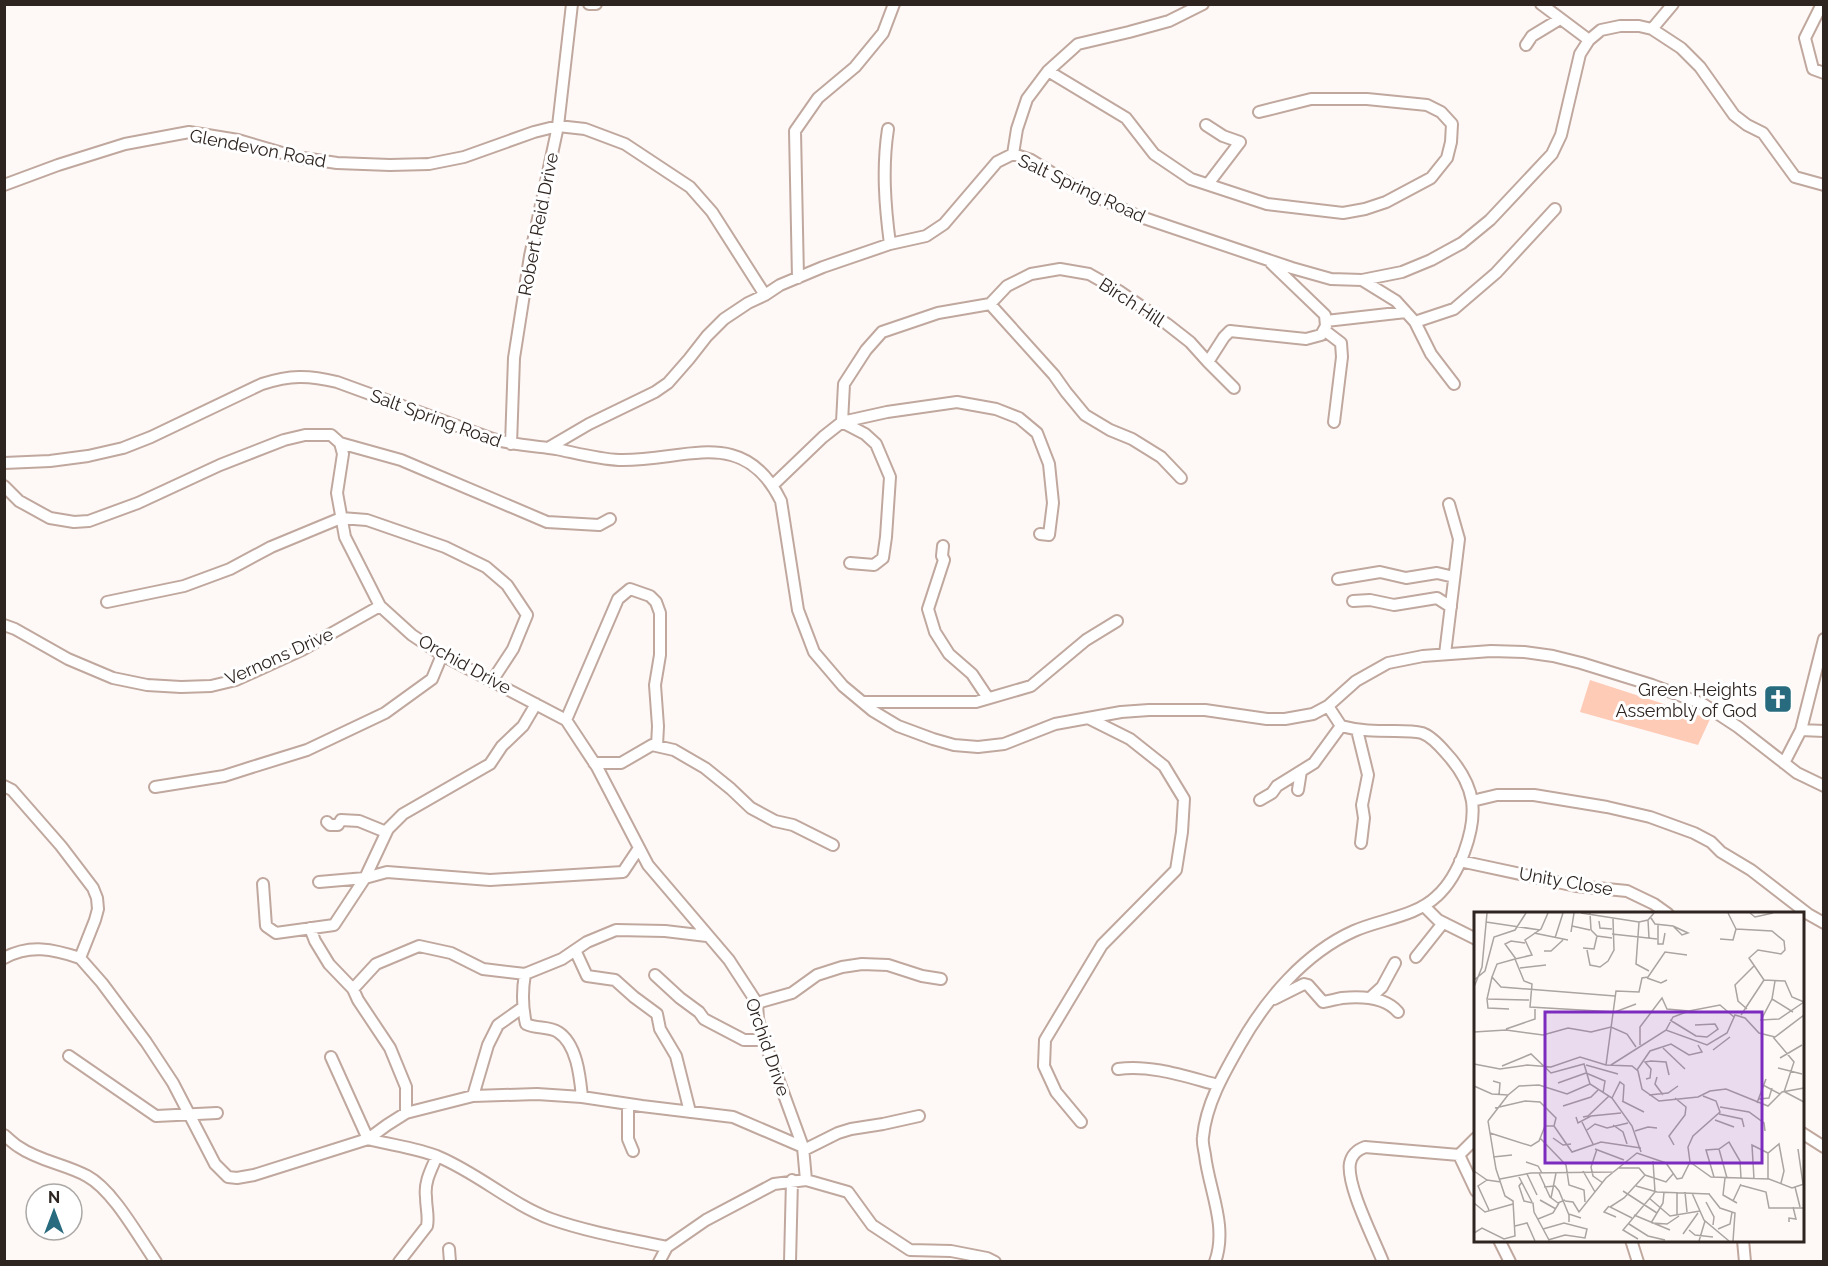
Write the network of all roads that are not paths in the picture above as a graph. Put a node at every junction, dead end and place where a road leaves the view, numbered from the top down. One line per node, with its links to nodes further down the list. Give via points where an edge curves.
1 (572, 4): 17 (street, Robert Reid Drive)
2 (589, 4): 3 (street)
3 (596, 4)
4 (894, 4): 26 (street, via 883,33 855,67 818,98 795,131)
5 (1203, 4): 13 (street, via 1169,21 1078,44)
6 (1540, 4): 9 (street)
7 (1673, 4): 10 (street)
8 (1822, 4): 14 (street, via 1805,38 1813,69)
9 (1560, 19): 11 (street); 12 (street, via 1532,36)
10 (1652, 29): 11 (street, via 1620,26 1601,30); 22 (street, via 1700,67 1734,115 1763,133 1795,177)
11 (1589, 40): 27 (street, Salt Spring Road, via 1580,54 1561,135 1532,176 1462,243 1402,272)
12 (1526, 45)
13 (1048, 71): 19 (street, via 1027,99); 20 (street, via 1126,118 1154,154 1191,179)
14 (1824, 74)
15 (1259, 112): 20 (street, via 1311,99 1427,105 1452,124 1452,142 1447,158 1431,178 1386,202 1343,213 1267,204)
16 (1206, 124): 20 (street, via 1240,142)
17 (558, 126): 21 (street, Glendevon Road, via 464,157 400,165 296,157 238,140 189,132 125,144); 28 (street, Glendevon Road, via 585,129 625,144 690,187 712,212); 39 (street, Robert Reid Drive, via 530,256 516,347)
18 (888, 129): 24 (street, via 885,207)
19 (1013, 154): 24 (street, Salt Spring Road, via 997,162 944,224 926,236); 25 (street, Salt Spring Road, via 1138,216)
20 (1208, 184)
21 (4, 185)
22 (1824, 185)
23 (1555, 209): 31 (street, via 1496,273 1454,309)
24 (890, 244): 26 (street, Salt Spring Road)
25 (1269, 262): 27 (street, Salt Spring Road, via 1330,279); 32 (street, via 1325,315)
26 (798, 278): 28 (street, Salt Spring Road)
27 (1362, 279): 30 (street)
28 (765, 295): 40 (street, Salt Spring Road, via 724,319 668,383)
29 (990, 304): 33 (street, Birch Hill, via 1006,286 1031,274 1060,269 1089,274 1167,324); 36 (street, via 938,314 882,332 844,384); 42 (street, via 1085,415 1161,457)
30 (1406, 312): 31 (street); 32 (street)
31 (1415, 322): 34 (street, via 1431,354)
32 (1325, 326): 33 (street, via 1321,335 1306,339 1230,331); 37 (street, via 1341,343)
33 (1208, 362): 35 (street, Birch Hill)
34 (1454, 384)
35 (1234, 388)
36 (842, 422): 43 (street); 48 (street, via 957,402 1019,418 1037,433 1049,464 1053,503 1049,535); 50 (street, via 876,444 890,477 883,558 874,565)
37 (1334, 422)
38 (340, 443): 44 (street, via 331,435 284,440 89,521 50,518 19,501); 46 (street, Orchid Drive, via 343,454 337,493); 47 (street, via 401,460 547,522 599,525)
39 (511, 444): 40 (street, Salt Spring Road); 41 (street, Salt Spring Road, via 337,382 298,376 262,384 123,448 50,461)
40 (548, 448): 43 (street, via 616,460 697,452 729,454 761,471)
41 (4, 463)
42 (1181, 478)
43 (773, 485): 64 (street, via 781,501 798,610 814,652)
44 (4, 486)
45 (1449, 504): 51 (street, via 1459,539)
46 (341, 518): 54 (street, via 184,586); 55 (street, Orchid Drive, via 345,537); 62 (street, via 367,520 445,547 486,567 507,585 527,615 513,649)
47 (610, 519)
48 (1040, 534)
49 (944, 546): 63 (street, via 944,560 928,609 935,632 949,654 972,674)
50 (850, 563)
51 (1454, 577): 52 (street, via 1437,573 1406,578 1380,572); 56 (street)
52 (1338, 579)
53 (1353, 601): 56 (street, via 1394,605 1437,598)
54 (107, 602)
55 (381, 606): 58 (street, Vernons Drive, via 302,650 236,680 211,686 147,685 113,678); 61 (street, Orchid Drive, via 412,635)
56 (1451, 607): 60 (street)
57 (1117, 621): 63 (street, via 1086,640 1031,686)
58 (4, 625)
59 (1824, 639): 71 (street)
60 (1445, 654): 66 (street, via 1388,663 1356,681); 75 (street, via 1491,651 1553,656 1652,685 1703,704)
61 (442, 655): 62 (street, Orchid Drive); 79 (street, via 432,679 386,713 307,750 224,776)
62 (492, 681): 65 (street, Orchid Drive)
63 (988, 698): 64 (street, via 976,702)
64 (862, 702): 67 (street, via 898,726 933,740 978,747 1004,744 1055,724)
65 (536, 704): 68 (street, Orchid Drive); 84 (street, via 523,726 490,764 403,814)
66 (1328, 706): 67 (street, via 1313,714 1285,719 1178,709 1121,712); 69 (street)
67 (1090, 719): 126 (street, via 1130,739 1164,766 1184,799 1176,870 1102,945 1045,1040 1044,1066 1056,1092)
68 (567, 720): 73 (street, via 618,599 630,589 650,596 660,614 660,655 654,685); 74 (street, Orchid Drive)
69 (1341, 726): 70 (street); 76 (street, via 1314,763)
70 (1357, 730): 82 (street, via 1423,733 1453,760); 85 (street, via 1368,775)
71 (1801, 730): 72 (street); 75 (street)
72 (1824, 731)
73 (657, 746): 74 (street, via 621,763); 86 (street, via 674,750 705,768 751,808)
74 (594, 763): 87 (street, Orchid Drive)
75 (1784, 763): 78 (street)
76 (1301, 771): 80 (street); 81 (street)
77 (4, 786): 102 (street, via 12,790 61,846 93,888 98,909)
78 (1824, 786)
79 (155, 787)
80 (1298, 790)
81 (1260, 800)
82 (1472, 801): 88 (street, via 1468,840); 95 (street, via 1497,795 1534,795 1650,817 1711,842)
83 (327, 822): 84 (street, via 338,825 341,820 359,821)
84 (386, 832): 89 (street)
85 (1360, 843)
86 (833, 845)
87 (639, 848): 89 (street, via 623,872 490,880 387,872); 97 (street, Orchid Drive, via 648,865)
88 (1460, 861): 92 (street, via 1452,879); 93 (street, Unity Close, via 1576,886 1627,891)
89 (365, 878): 90 (street); 96 (street, via 334,925)
90 (319, 882)
91 (263, 884): 96 (street, via 266,926 276,933)
92 (1425, 907): 94 (street); 109 (street, via 1336,940 1292,975)
93 (1665, 912)
94 (1443, 923): 98 (street); 100 (street)
95 (1824, 923)
96 (310, 928): 107 (street, via 329,964)
97 (707, 936): 99 (street, via 616,930); 110 (street, Orchid Drive, via 729,960)
98 (1474, 938)
99 (575, 950): 104 (street); 121 (street, via 587,976 615,980 657,1014 660,1029 676,1056)
100 (1416, 957)
101 (4, 958): 102 (street, via 36,948)
102 (80, 958): 124 (street, via 146,1042)
103 (1395, 963): 108 (street, via 1383,987)
104 (525, 974): 107 (street, via 483,969 451,953 419,946 376,964); 111 (street)
105 (655, 975): 113 (street, via 704,1019 744,1040)
106 (941, 979): 110 (street, via 888,965 862,964 817,975 792,993)
107 (353, 989): 123 (street, via 390,1048 406,1087)
108 (1370, 998): 109 (street, via 1323,1002 1304,984); 112 (street, via 1389,1003)
109 (1269, 1002): 117 (street)
110 (757, 1003): 113 (street, Orchid Drive)
111 (522, 1008): 118 (street, via 498,1025); 119 (street, via 526,1024 558,1031 569,1042 580,1073)
112 (1398, 1012)
113 (764, 1040): 132 (street, Orchid Drive)
114 (69, 1056): 124 (street, via 156,1116)
115 (331, 1057): 129 (street)
116 (1118, 1069): 117 (street, via 1154,1070)
117 (1218, 1085): 145 (street, via 1203,1138 1220,1239)
118 (473, 1096): 119 (street); 123 (street)
119 (582, 1097): 120 (street)
120 (628, 1104): 121 (street); 133 (street, via 628,1139)
121 (690, 1112): 132 (street, via 733,1117)
122 (217, 1113): 124 (street)
123 (406, 1113): 129 (street)
124 (190, 1114): 129 (street, via 215,1164 228,1177 254,1175)
125 (919, 1116): 132 (street, via 851,1129)
126 (1081, 1122)
127 (1804, 1134): 131 (street)
128 (4, 1135): 146 (street, via 19,1148 89,1177 108,1192)
129 (369, 1139): 135 (street)
130 (1474, 1140): 134 (street)
131 (1824, 1147)
132 (803, 1148): 137 (street, Orchid Drive)
133 (633, 1151)
134 (1458, 1155): 138 (street); 152 (street, via 1365,1146 1355,1151 1350,1161 1351,1183)
135 (437, 1156): 142 (street, via 551,1219); 147 (street, via 427,1178 427,1226)
136 (792, 1180): 137 (street); 142 (street, via 774,1184 706,1220); 150 (street)
137 (806, 1180): 144 (street, via 848,1192 872,1225)
138 (1474, 1187)
139 (1500, 1242): 153 (street)
140 (1632, 1242): 154 (street)
141 (1743, 1242): 155 (street)
142 (667, 1247): 149 (street)
143 (450, 1249): 148 (street)
144 (910, 1256): 151 (street, via 951,1251)
145 (1217, 1261)
146 (156, 1262)
147 (399, 1262)
148 (450, 1262)
149 (659, 1262)
150 (790, 1262)
151 (995, 1262)
152 (1383, 1262)
153 (1510, 1262)
154 (1638, 1262)
155 (1745, 1262)

